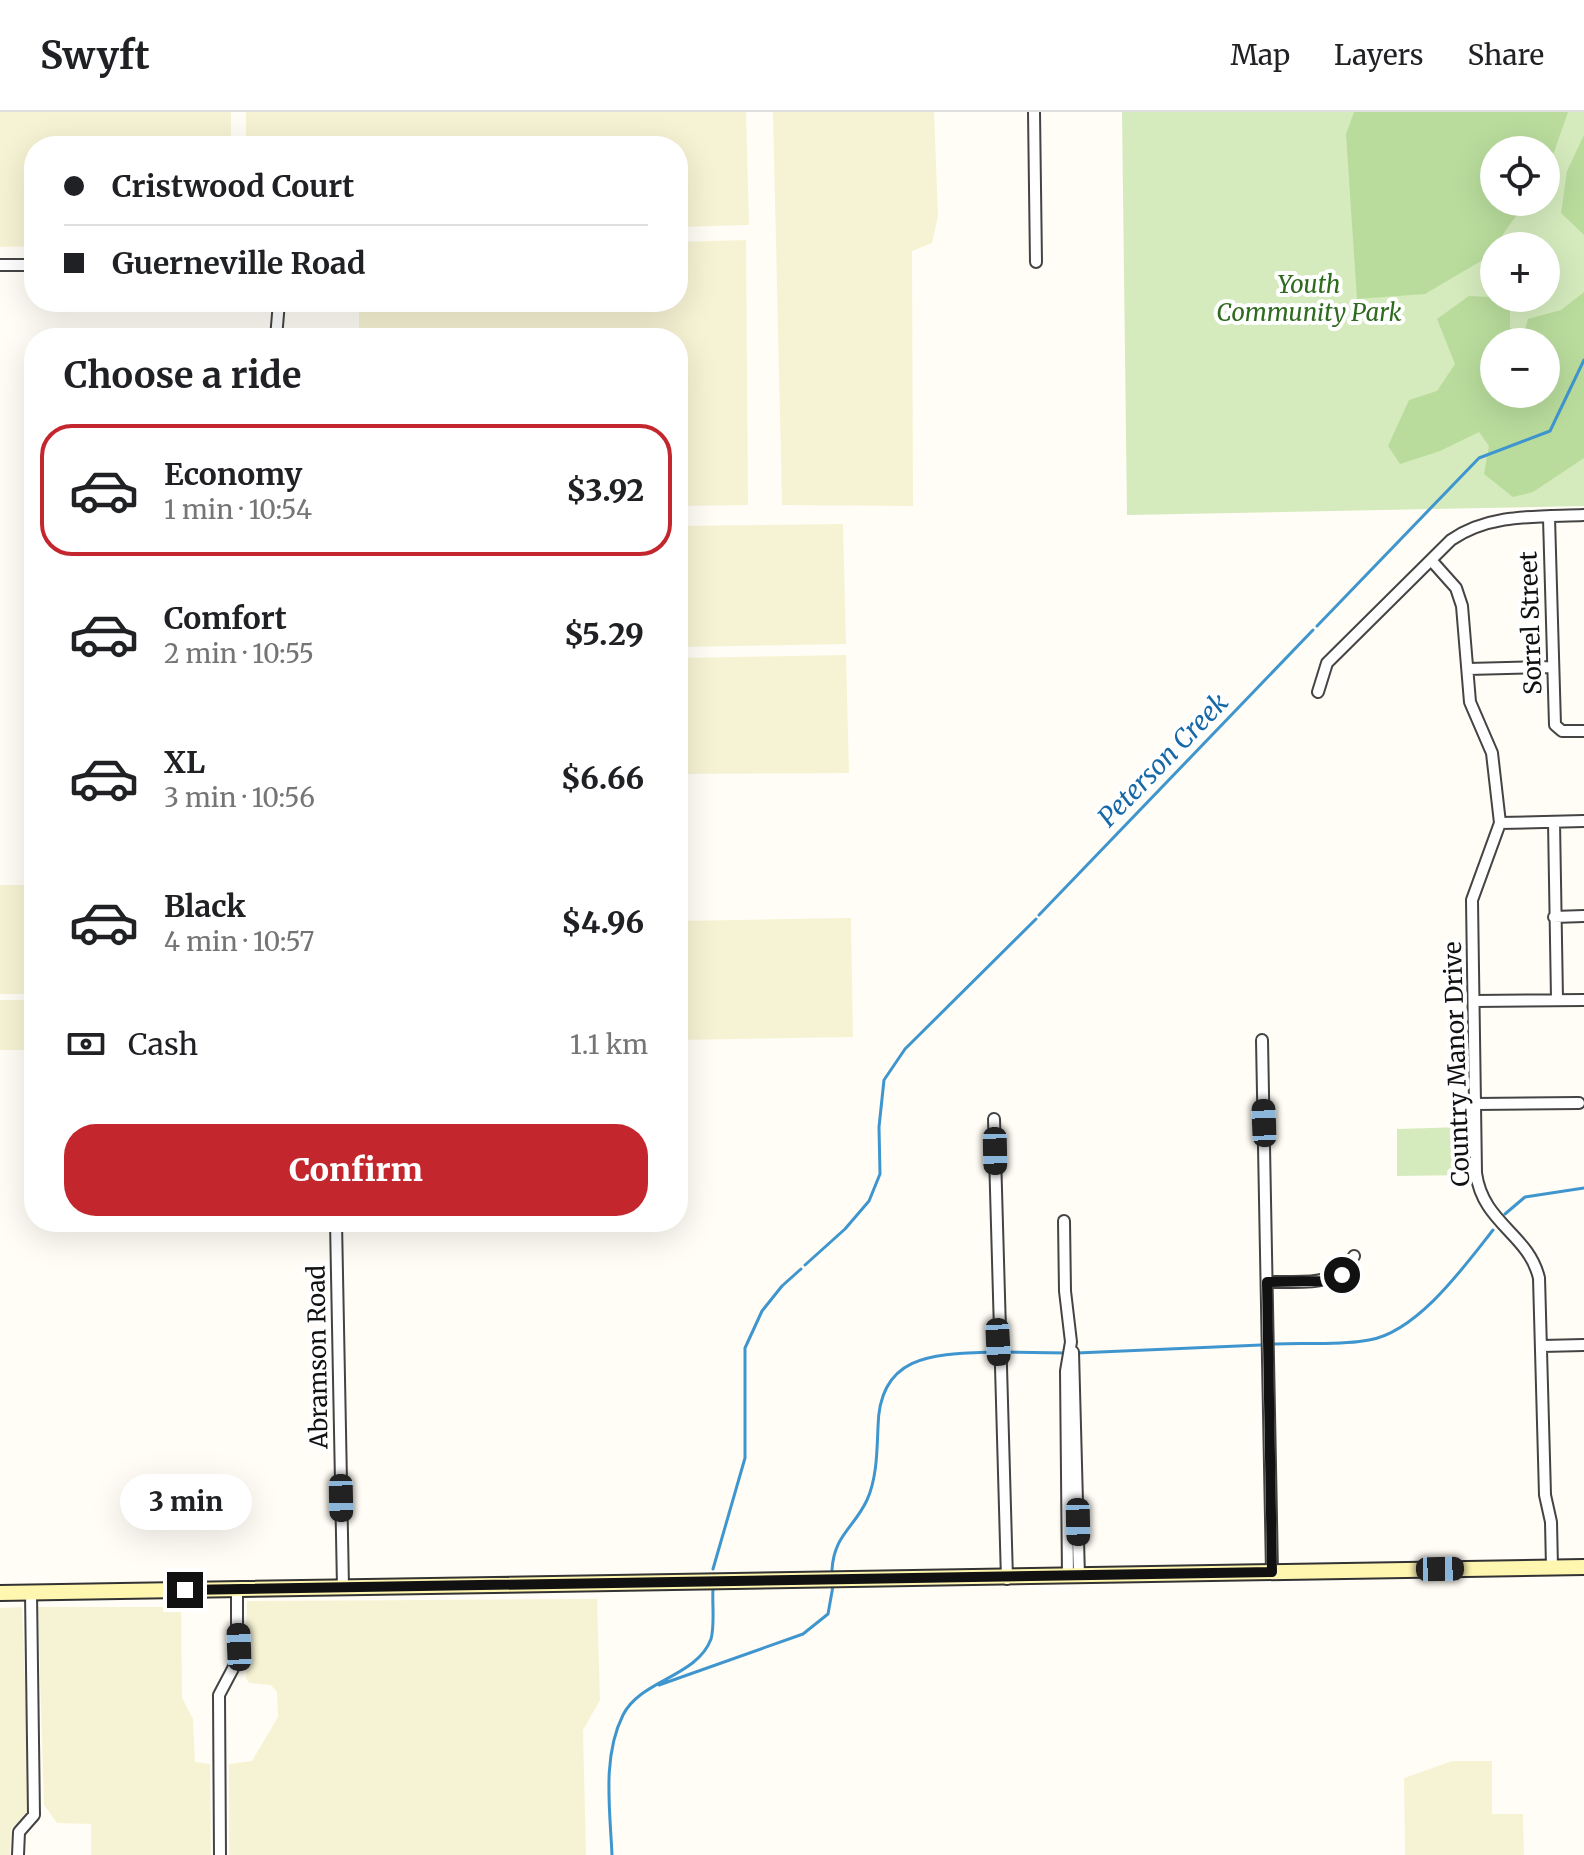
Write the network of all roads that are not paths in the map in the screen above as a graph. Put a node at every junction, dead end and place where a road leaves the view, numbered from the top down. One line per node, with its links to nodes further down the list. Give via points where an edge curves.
1 (1034, 112): 2 (street)
2 (1036, 262)
3 (0, 265): 4 (street)
4 (24, 265)
5 (1584, 515): 6 (street)
6 (1549, 518): 7 (street, via 1500,519 1470,527); 8 (street, Sorrel Street)
7 (1431, 560): 9 (street, Country Manor Drive, via 1459,596); 10 (street, via 1327,663)
8 (1552, 667): 9 (street); 11 (street, Sorrel Street, via 1556,727)
9 (1468, 669): 14 (street, Country Manor Drive, via 1472,714 1492,753)
10 (1318, 692)
11 (1584, 731)
12 (1584, 821): 13 (street)
13 (1554, 822): 14 (street); 16 (street)
14 (1500, 823): 19 (street, Country Manor Drive, via 1472,900)
15 (1584, 916): 16 (street)
16 (1554, 917): 17 (street)
17 (1557, 999): 18 (street); 19 (street)
18 (1584, 1000)
19 (1474, 1001): 22 (street, Country Manor Drive)
20 (1262, 1040): 27 (street)
21 (1579, 1103): 22 (street)
22 (1475, 1104): 29 (street, Country Manor Drive, via 1479,1188 1488,1209 1526,1248 1538,1271)
23 (994, 1119): 34 (street)
24 (1064, 1221): 33 (street, via 1065,1291 1075,1370)
25 (336, 1232): 35 (street, Abramson Road)
26 (1354, 1256): 27 (street, via 1342,1275 1332,1279)
27 (1267, 1282): 32 (street)
28 (1584, 1345): 29 (street)
29 (1542, 1346): 30 (street, Country Manor Drive)
30 (1552, 1567): 31 (main road); 32 (main road)
31 (1584, 1567)
32 (1272, 1572): 33 (main road)
33 (1073, 1577): 34 (main road)
34 (1007, 1579): 35 (main road)
35 (343, 1587): 36 (main road)
36 (237, 1589): 38 (main road); 40 (street, via 237,1661 219,1695)
37 (0, 1593): 38 (main road)
38 (31, 1593): 39 (street, via 34,1815 19,1832)
39 (18, 1855)
40 (220, 1855)

